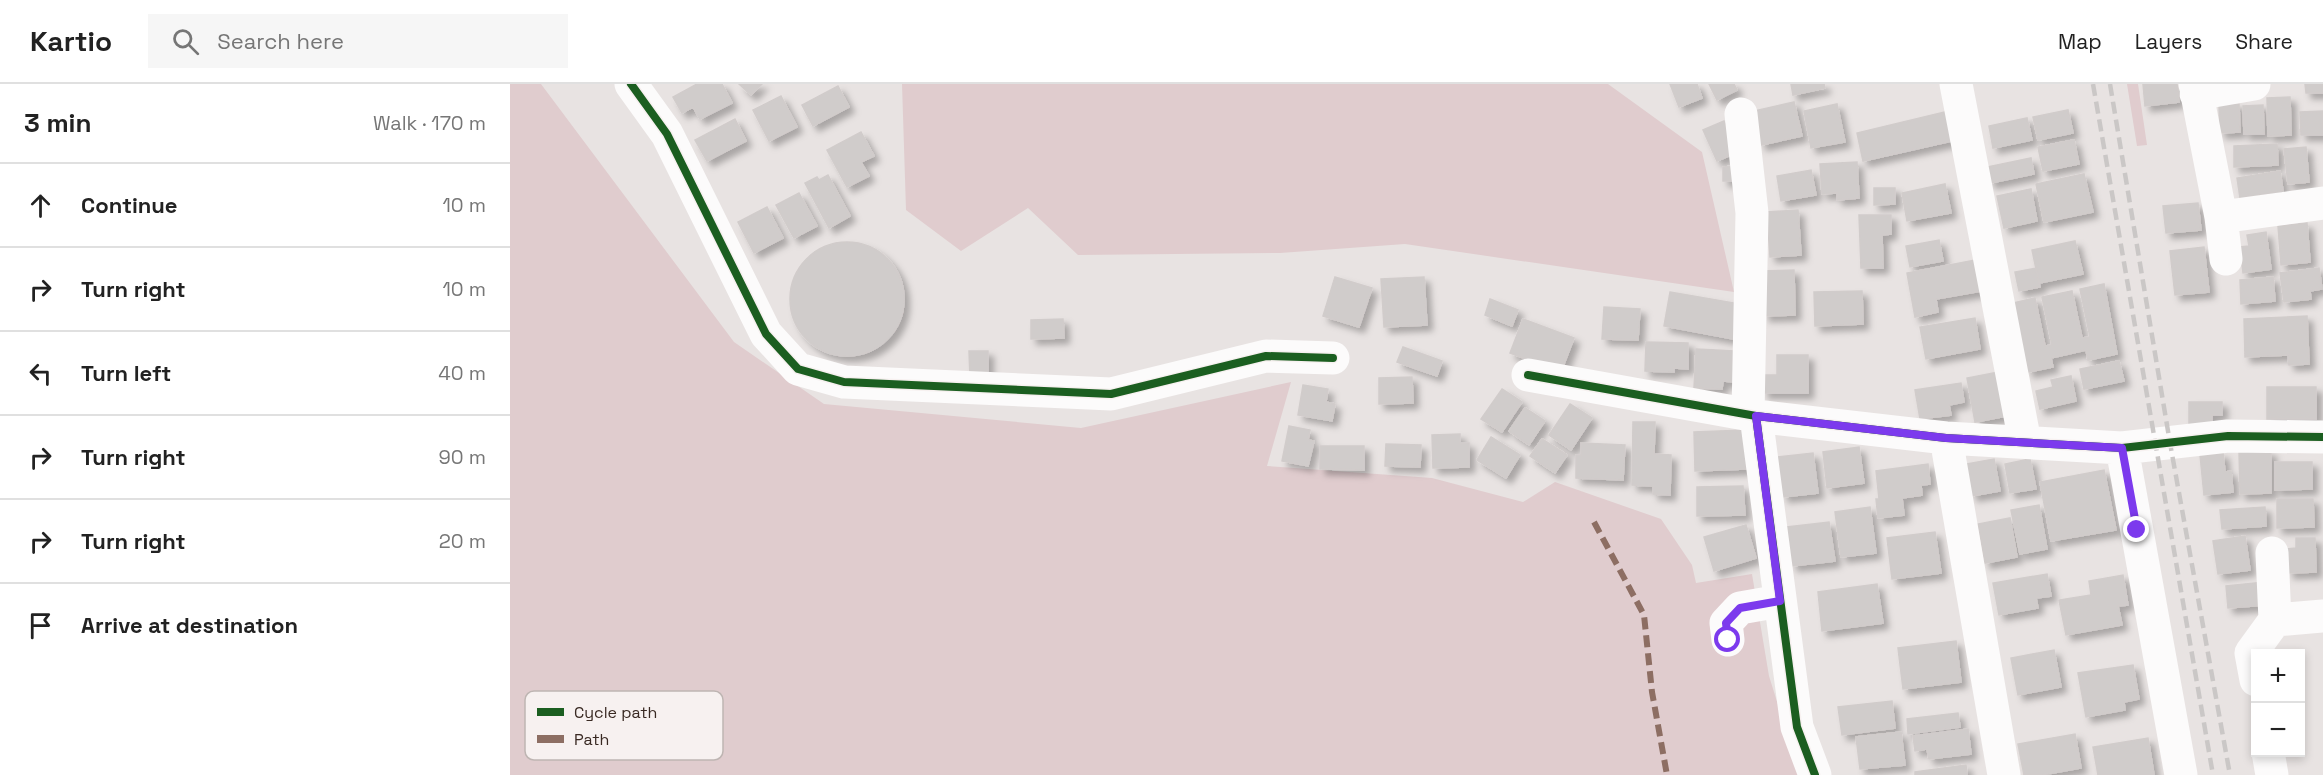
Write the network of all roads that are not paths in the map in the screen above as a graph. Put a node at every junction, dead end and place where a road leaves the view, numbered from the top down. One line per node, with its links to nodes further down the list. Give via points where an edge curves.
1 (631, 84): 9 (street, via 667,134 766,334 798,369 844,382 1111,394 1266,356)
2 (1956, 84): 14 (street)
3 (2254, 84): 4 (street)
4 (2196, 89): 7 (street)
5 (1741, 114): 11 (street, via 1752,213)
6 (2321, 211): 7 (street)
7 (2221, 217): 8 (street)
8 (2226, 259)
9 (1333, 358)
10 (1528, 375): 11 (street)
11 (1752, 415): 13 (street); 17 (street)
12 (2323, 437): 15 (street, via 2228,436)
13 (1946, 438): 14 (street); 24 (street)
14 (2025, 442): 15 (street)
15 (2122, 448): 25 (street)
16 (2272, 553): 19 (street)
17 (1780, 601): 20 (street, via 1740,608 1726,623); 23 (street, via 1797,727)
18 (2323, 616): 19 (street)
19 (2276, 620): 21 (street)
20 (1728, 640)
21 (2254, 649)
22 (2269, 757): 26 (street)
23 (1815, 775)
24 (2004, 775)
25 (2181, 775)
26 (2272, 775)

